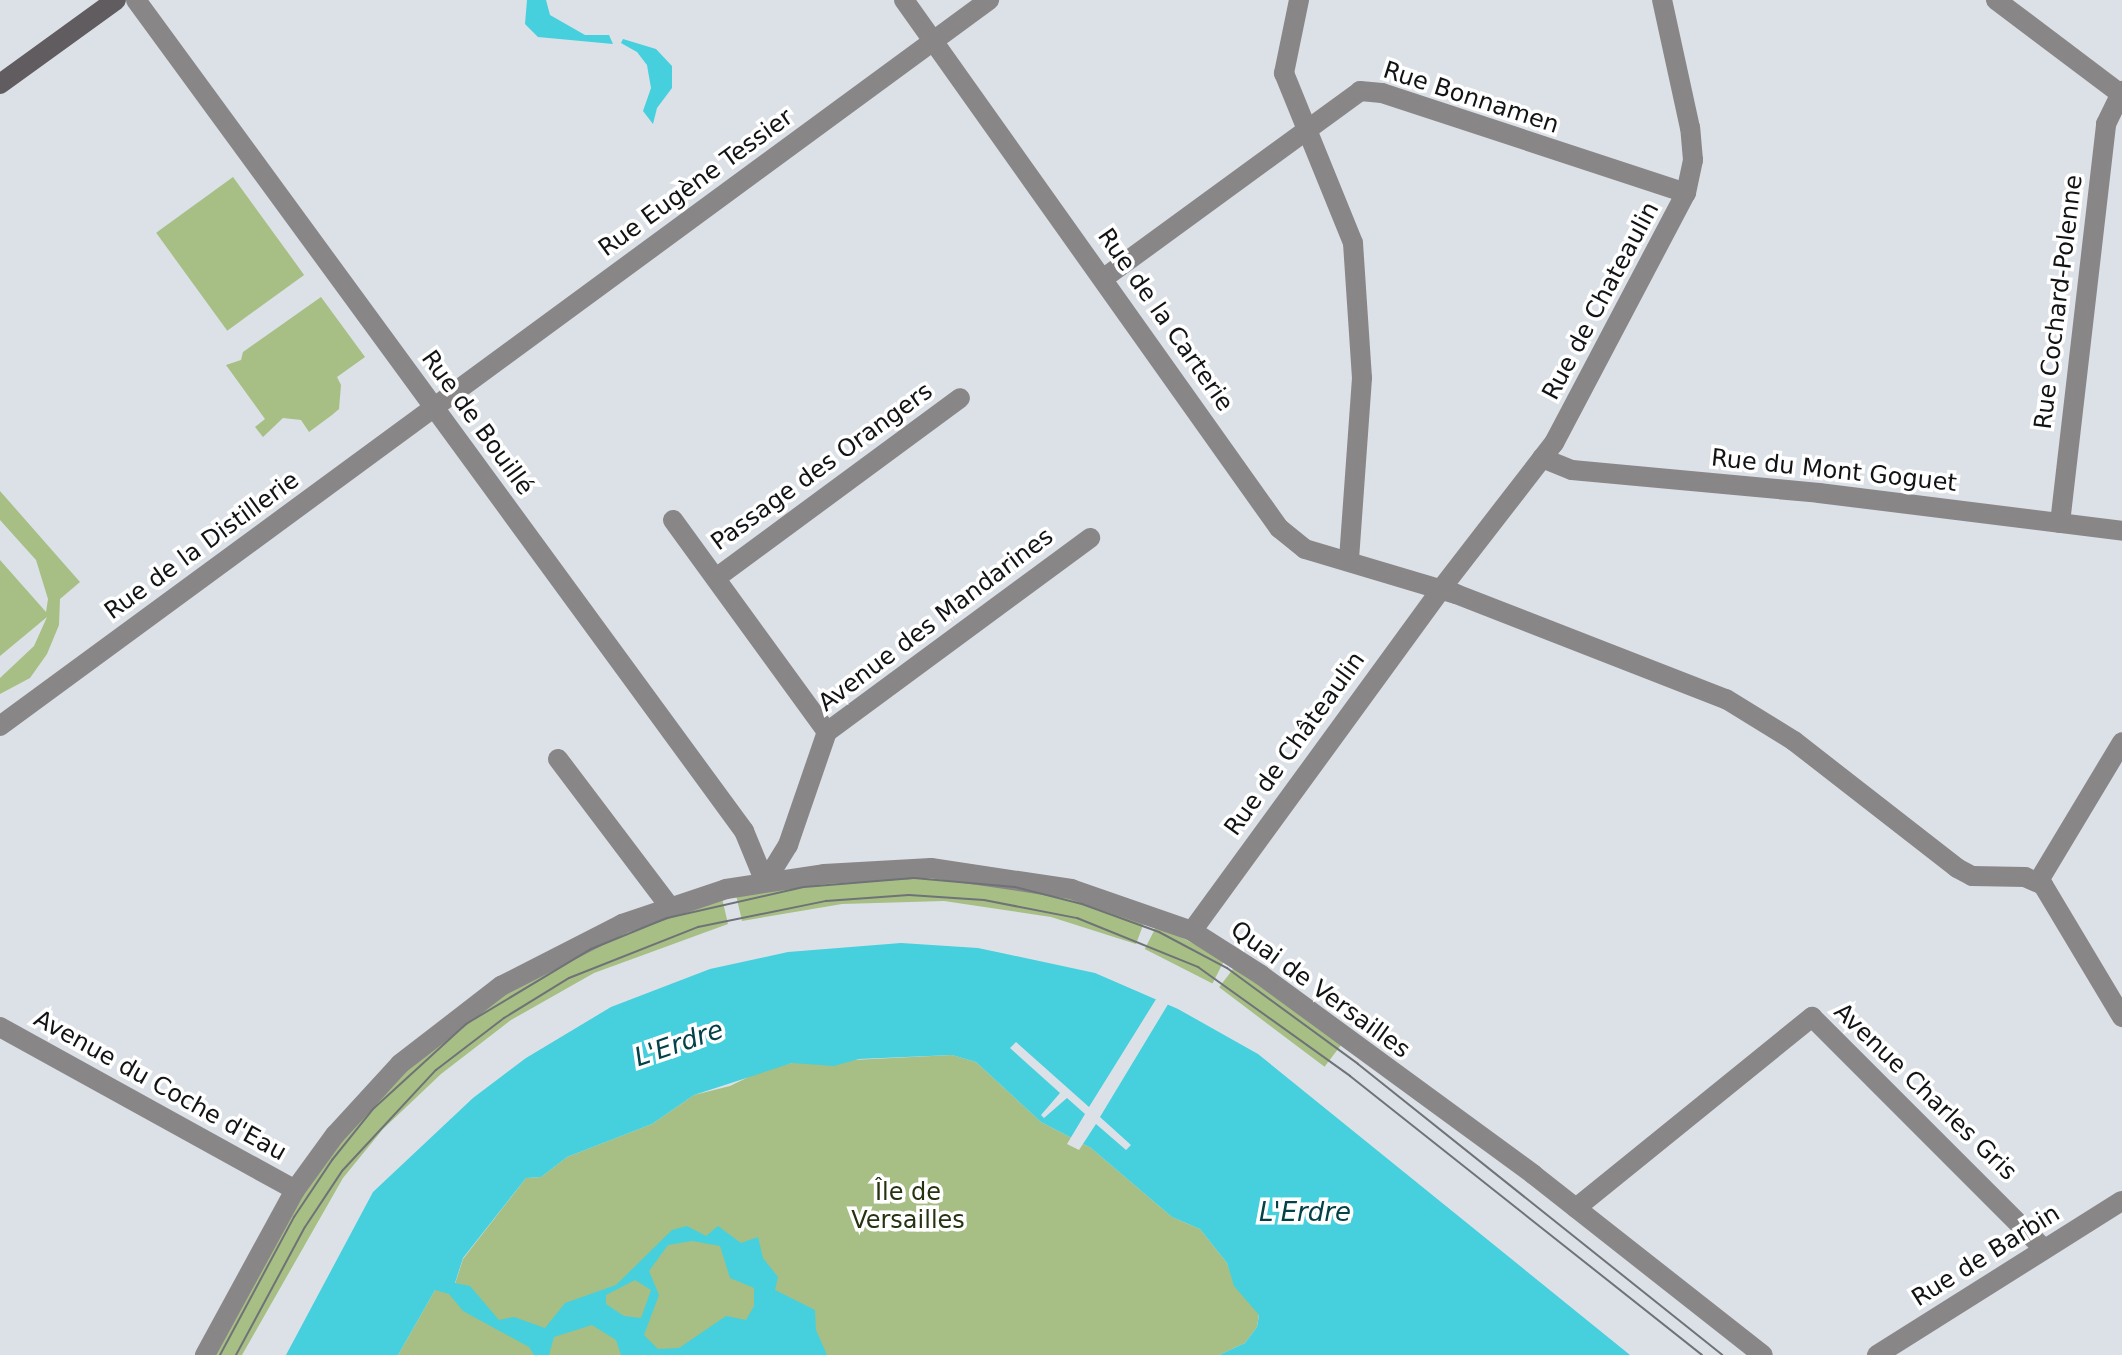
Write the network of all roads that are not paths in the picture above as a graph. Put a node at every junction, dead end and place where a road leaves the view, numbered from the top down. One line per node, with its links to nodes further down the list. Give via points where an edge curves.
1 (116, 0): 9 (main road)
2 (136, 0): 15 (street, Rue de Bouillé)
3 (904, 0): 8 (street, Rue de la Carterie)
4 (989, 0): 8 (street, Rue Eugène Tessier)
5 (1299, 0): 11 (street, via 1284,73)
6 (1662, 0): 12 (street, Rue de Chateaulin, via 1690,128 1693,160)
7 (1996, 0): 10 (street)
8 (933, 41): 13 (street, Rue de la Carterie); 15 (street, Rue Eugène Tessier)
9 (0, 84)
10 (2121, 93): 18 (street, Rue Cochard-Polenne, via 2106,124)
11 (1304, 129): 12 (street, Rue Bonnamen, via 1354,93 1382,93); 13 (street, Rue Bonnamen); 21 (street, via 1353,243 1362,378)
12 (1686, 193): 16 (street, Rue de Chateaulin, via 1582,398)
13 (1104, 278): 21 (street, Rue de la Carterie, via 1279,528 1305,549)
14 (960, 398): 22 (street, Passage des Orangers)
15 (434, 408): 24 (street, Rue de la Distillerie); 28 (street, Rue de Bouillé, via 744,831)
16 (1542, 458): 18 (street, Rue du Mont Goguet, via 1572,470); 23 (street, Rue de Chateaulin)
17 (673, 520): 22 (street)
18 (2060, 523): 19 (street, Rue du Mont Goguet)
19 (2122, 531)
20 (1090, 538): 25 (street, Avenue des Mandarines)
21 (1349, 561): 23 (street, Rue de la Carterie)
22 (716, 578): 25 (street)
23 (1441, 589): 29 (street, Rue de la Carterie, via 1726,699 1794,741 1957,868 1984,878); 31 (street, Rue de Châteaulin)
24 (0, 726)
25 (827, 732): 28 (street, Avenue des Mandarines, via 788,845)
26 (2122, 742): 29 (street)
27 (558, 759): 30 (street)
28 (765, 882): 30 (street, Quai de Versailles); 31 (street, Quai de Versailles, via 886,868 959,870 1071,889)
29 (2038, 882): 32 (street)
30 (670, 907): 34 (street, Quai de Versailles, via 555,955 445,1026 360,1105)
31 (1192, 931): 36 (street, Quai de Versailles, via 1261,975)
32 (2122, 1017)
33 (0, 1027): 34 (street, Avenue du Coche d'Eau)
34 (295, 1190): 38 (street, Quai de Versailles)
35 (2122, 1201): 37 (street, Rue de Barbin)
36 (1576, 1208): 37 (street, Avenue Charles Gris, via 1812,1017); 39 (street, Quai de Versailles)
37 (2044, 1249): 40 (street, Rue de Barbin)
38 (205, 1355)
39 (1763, 1355)
40 (1877, 1355)

